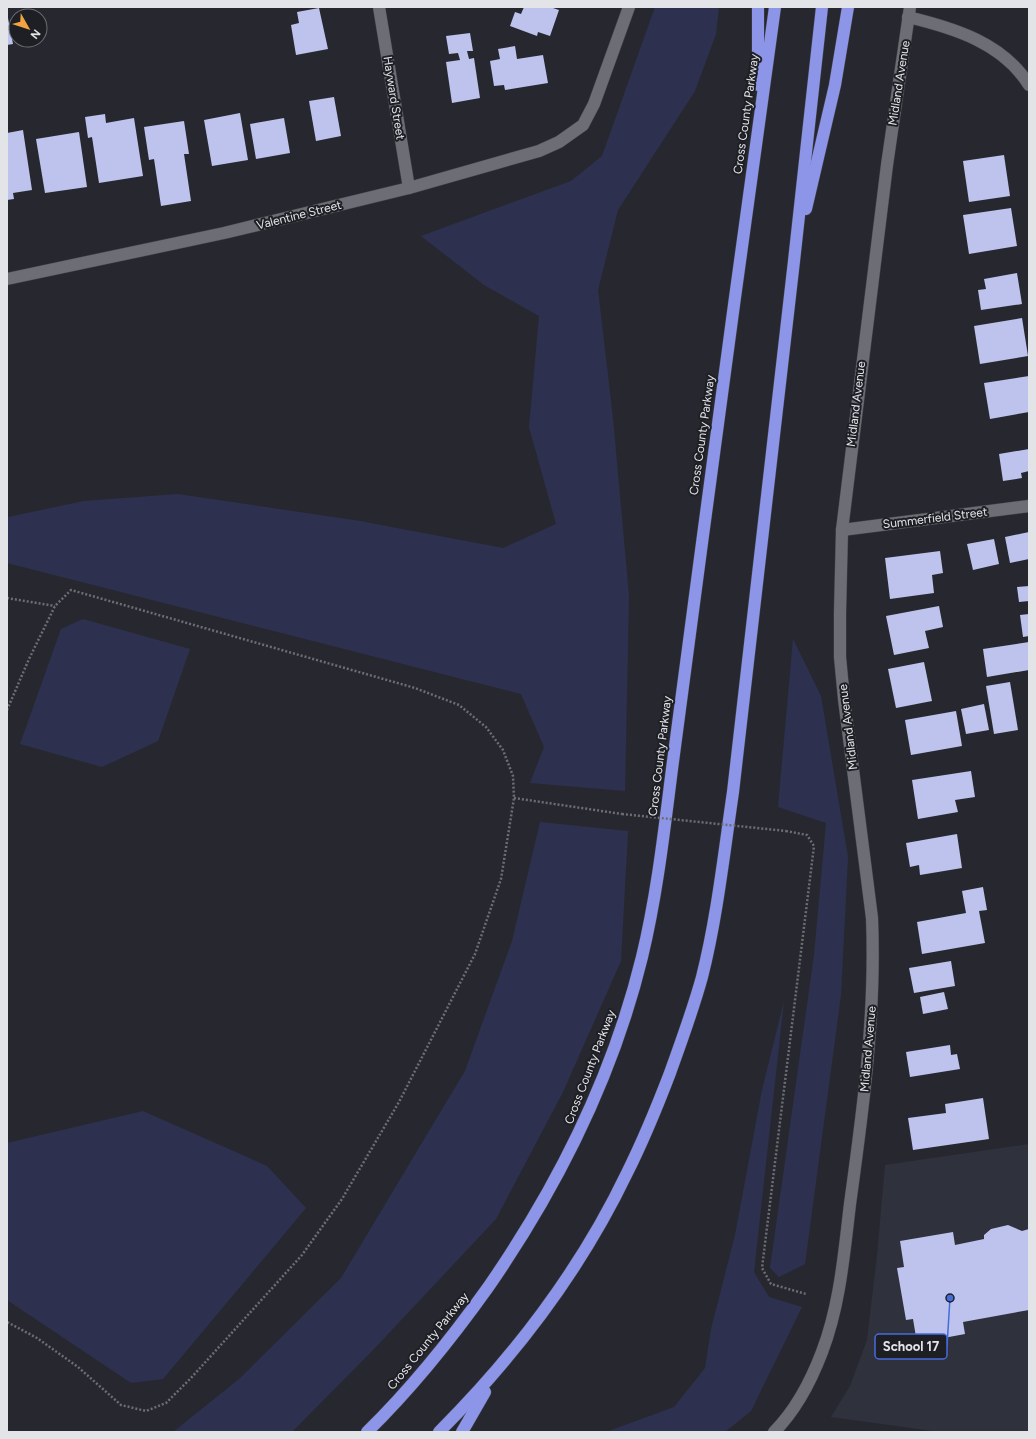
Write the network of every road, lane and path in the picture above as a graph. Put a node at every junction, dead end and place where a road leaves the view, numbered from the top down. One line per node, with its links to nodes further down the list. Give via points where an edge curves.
1 (379, 7): 10 (street, Hayward Street)
2 (630, 7): 10 (street, Valentine Street, via 594,104 583,125 559,142 538,151)
3 (758, 7): 9 (highway)
4 (775, 7): 9 (highway, Cross County Parkway)
5 (822, 7): 11 (highway)
6 (848, 7): 11 (highway, via 835,85)
7 (909, 12): 8 (street, via 982,42 1011,62); 14 (street, Midland Avenue, via 886,173)
8 (1029, 85)
9 (758, 137): 22 (highway, Cross County Parkway, via 721,393 662,851 642,958 630,1000 617,1042 584,1123 541,1206 470,1313 402,1396)
10 (409, 188): 12 (street, Valentine Street, via 224,233)
11 (794, 261): 21 (highway, via 733,792 702,977 664,1089 627,1173 579,1257)
12 (7, 279)
13 (1029, 506): 14 (street, Summerfield Street)
14 (842, 530): 25 (street, Midland Avenue, via 840,657 872,918 870,1023 862,1114 837,1299 812,1376 799,1400)
15 (7, 598): 16 (path)
16 (55, 606): 17 (path); 18 (path, via 71,590 415,688 459,705 486,727 503,750 513,776)
17 (7, 710)
18 (514, 798): 19 (path, bridge, via 622,814 807,835 814,846 762,1268 771,1284); 20 (path, via 501,879 475,954 399,1102 342,1199 302,1255 191,1378 166,1403 146,1411 121,1405 78,1367 37,1338)
19 (806, 1294)
20 (7, 1322)
21 (501, 1365): 23 (highway); 24 (highway)
22 (367, 1432)
23 (439, 1432)
24 (462, 1432)
25 (774, 1432)

